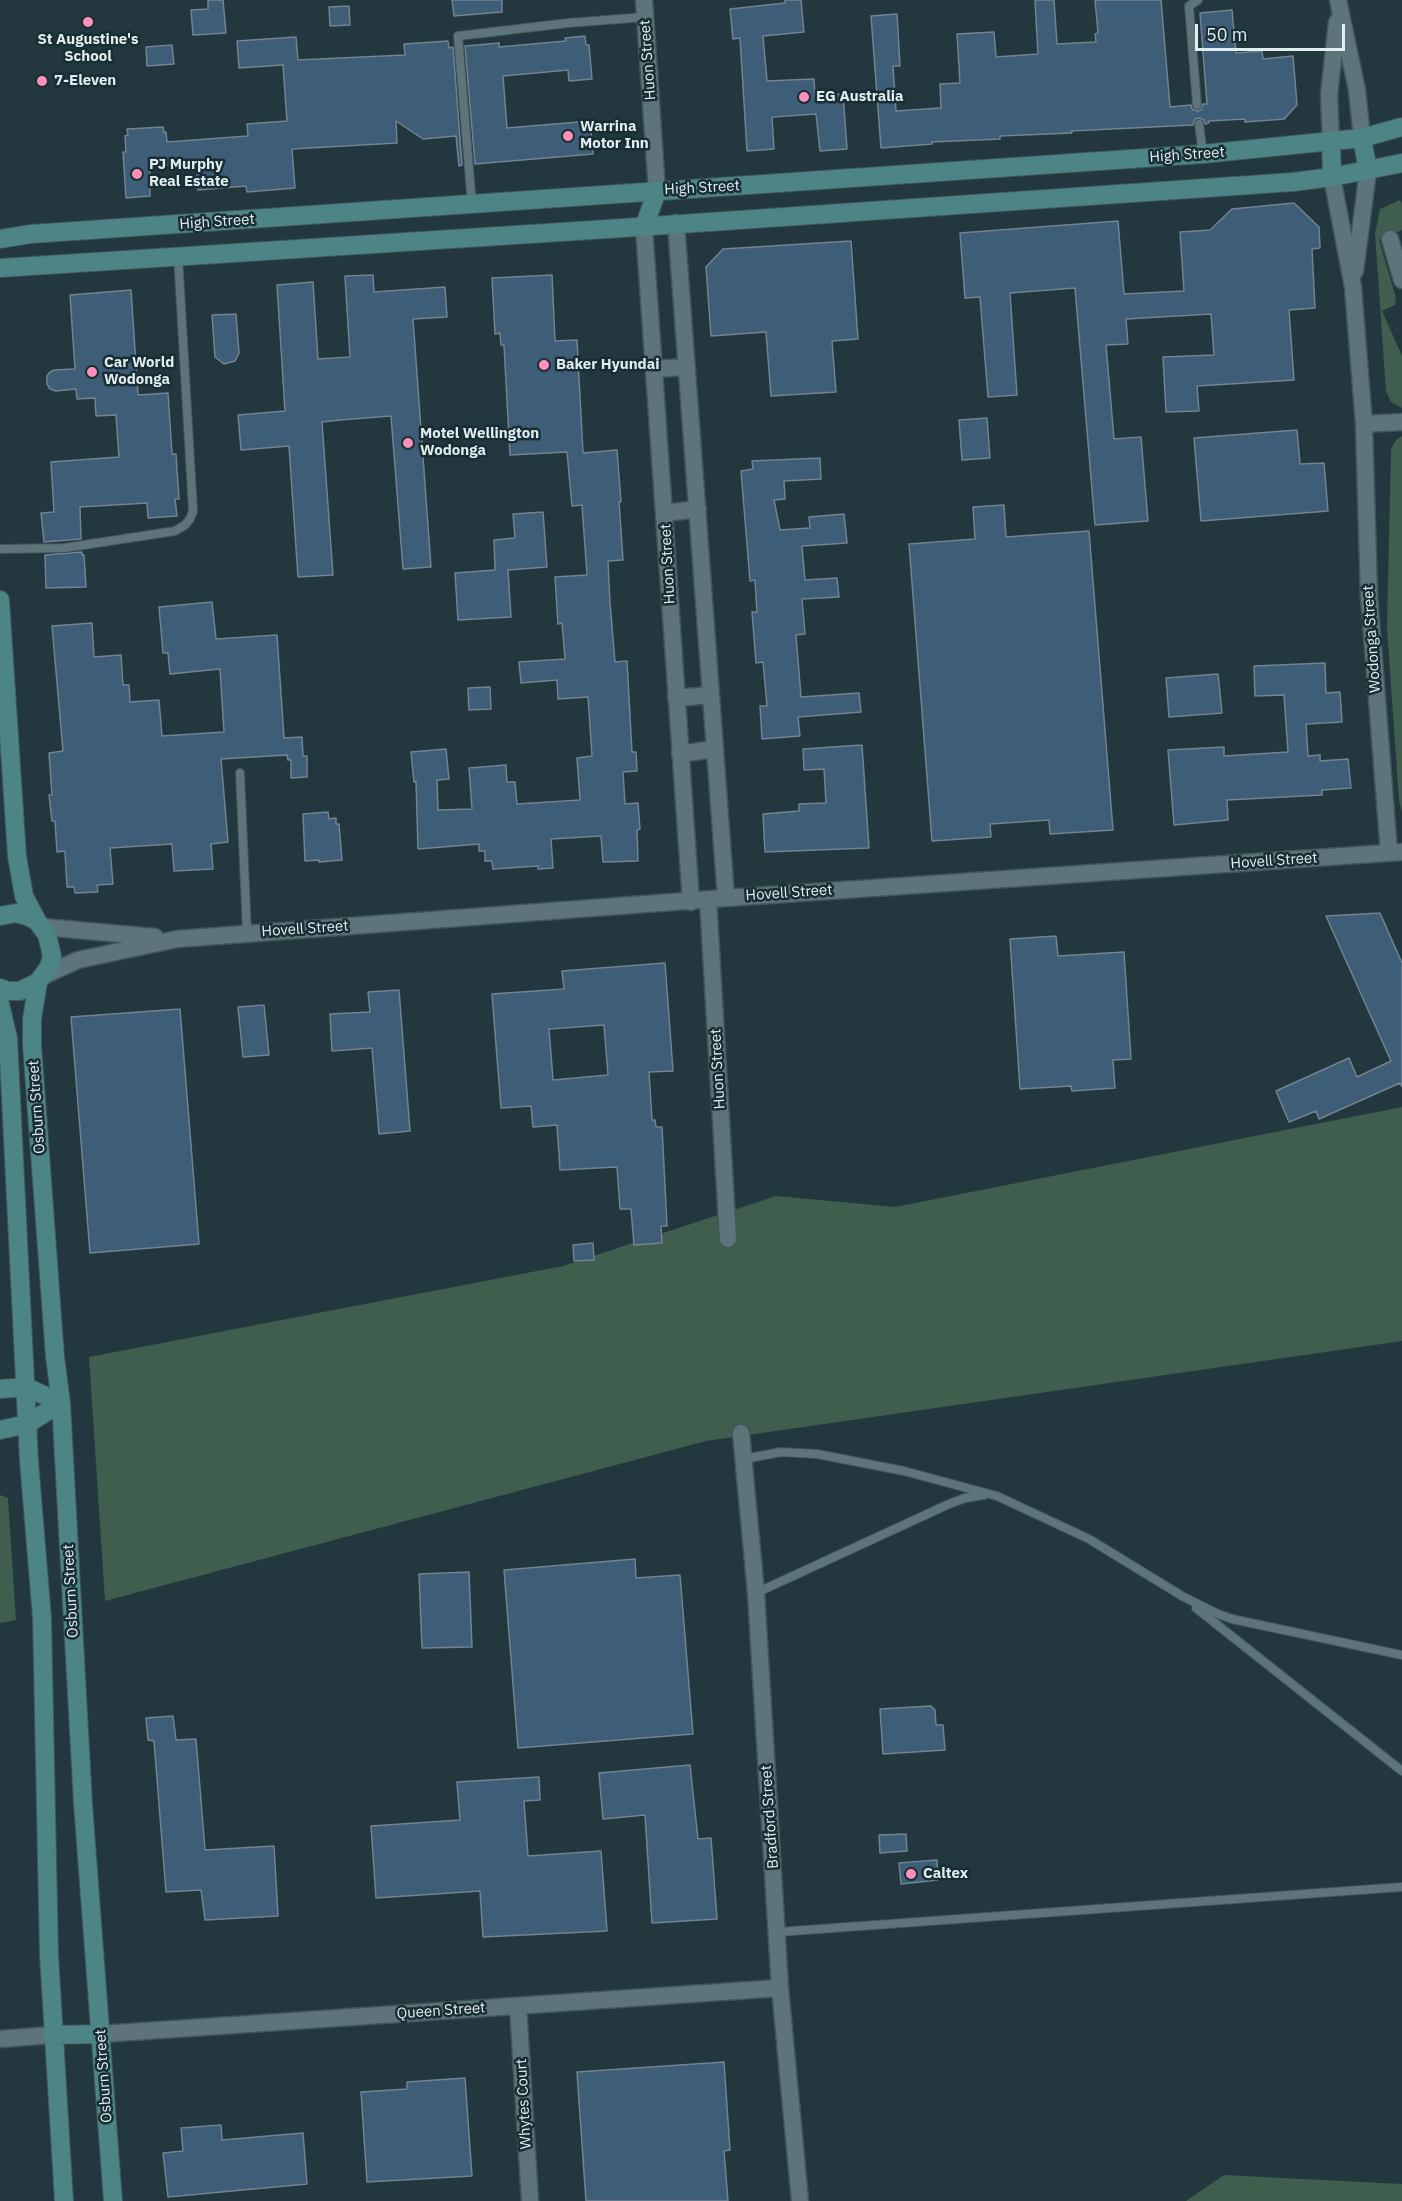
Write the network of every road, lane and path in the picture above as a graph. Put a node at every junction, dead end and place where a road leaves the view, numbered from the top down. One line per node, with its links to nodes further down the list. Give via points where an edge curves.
1 (644, 0): 4 (street, Huon Street)
2 (1198, 0): 5 (lane, via 1189,6)
3 (1338, 3): 8 (street, via 1357,90); 9 (street, via 1329,95)
4 (645, 17): 14 (street, Huon Street); 15 (lane, via 458,36)
5 (1197, 105)
6 (1199, 124): 10 (lane)
7 (1402, 127): 8 (street, High Street)
8 (1362, 138): 9 (street, High Street); 12 (street)
9 (1331, 142): 10 (street, High Street); 13 (street)
10 (1203, 154): 14 (street, High Street)
11 (1402, 163): 12 (street, High Street)
12 (1368, 171): 13 (street, High Street); 23 (street, Wodonga Street)
13 (1332, 177): 16 (street, High Street); 23 (street, Wodonga Street)
14 (657, 191): 15 (street, High Street); 16 (street); 17 (street)
15 (472, 206): 18 (street, High Street)
16 (676, 223): 17 (street, High Street); 24 (street)
17 (644, 227): 20 (street, High Street); 25 (street, Huon Street)
18 (0, 239)
19 (1390, 239): 22 (street)
20 (178, 255): 21 (street, High Street); 30 (lane, via 193,511 190,519 175,531 64,548)
21 (0, 268)
22 (1402, 280)
23 (1353, 287): 27 (street, Wodonga Street)
24 (687, 367): 25 (street); 28 (street)
25 (654, 369): 29 (street, Huon Street)
26 (1402, 422): 27 (street)
27 (1364, 424): 37 (street, Wodonga Street, via 1369,596)
28 (698, 509): 29 (street); 32 (street)
29 (665, 513): 33 (street, Huon Street)
30 (0, 549)
31 (0, 600): 42 (street, via 17,856 24,896)
32 (710, 694): 33 (street); 34 (street)
33 (676, 698): 35 (street, Huon Street)
34 (714, 749): 35 (street); 38 (street)
35 (680, 753): 40 (street, Huon Street)
36 (240, 773): 43 (lane)
37 (1395, 852): 38 (street, Hovell Street)
38 (726, 898): 39 (street, Hovell Street)
39 (708, 900): 40 (street, Hovell Street); 48 (street, Huon Street)
40 (691, 902): 43 (street, Hovell Street)
41 (0, 916): 42 (street, via 27,915)
42 (40, 924): 44 (street, Hovell Street); 45 (street, Osburn Street, via 50,942 52,956)
43 (247, 932): 44 (street, Hovell Street)
44 (177, 939): 45 (street, Hovell Street, via 78,960)
45 (40, 979): 46 (street, via 20,991); 51 (street, Osburn Street, via 32,1019 32,1045)
46 (0, 988)
47 (0, 1004): 49 (street, Osburn Street, via 8,1038)
48 (728, 1239)
49 (26, 1387): 50 (street); 51 (street); 52 (street, Osburn Street)
50 (0, 1389)
51 (61, 1403): 52 (street); 65 (street, Osburn Street, via 83,1804)
52 (27, 1424): 53 (street); 66 (street, Osburn Street, via 42,1618)
53 (0, 1430)
54 (741, 1432): 55 (street, Bradford Street)
55 (744, 1459): 56 (lane, via 791,1452 834,1456); 57 (street, Bradford Street)
56 (997, 1496): 57 (lane, via 972,1496 949,1504); 58 (lane, via 1089,1539)
57 (756, 1593): 62 (street, Bradford Street)
58 (1182, 1596): 59 (lane, via 1232,1619); 60 (lane)
59 (1402, 1655)
60 (1402, 1771)
61 (1402, 1887): 62 (lane)
62 (778, 1932): 63 (street, Bradford Street)
63 (780, 1988): 64 (street, Queen Street); 71 (street, Bradford Street)
64 (518, 2006): 65 (street, Queen Street); 70 (street, Whytes Court)
65 (101, 2034): 66 (street); 69 (street, Osburn Street)
66 (52, 2035): 67 (street); 68 (street, Osburn Street)
67 (0, 2039)
68 (64, 2201)
69 (113, 2201)
70 (530, 2201)
71 (800, 2201)

